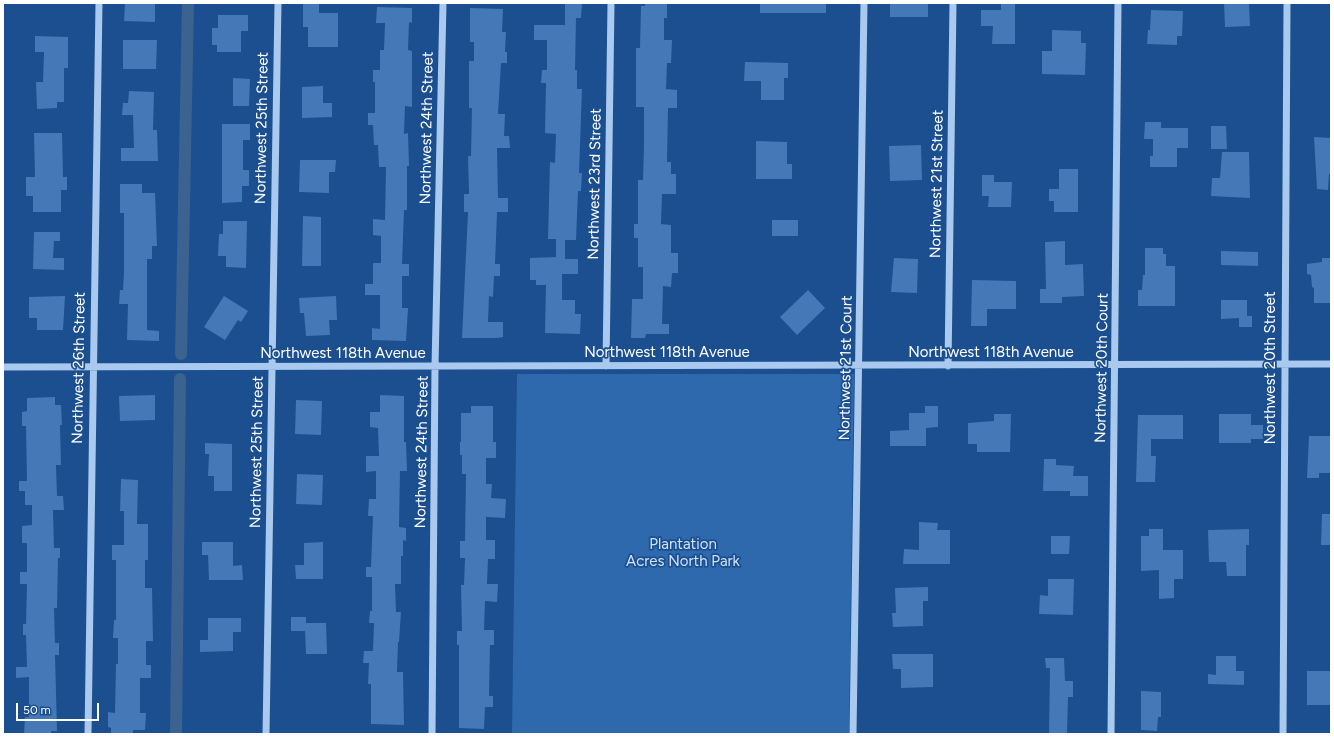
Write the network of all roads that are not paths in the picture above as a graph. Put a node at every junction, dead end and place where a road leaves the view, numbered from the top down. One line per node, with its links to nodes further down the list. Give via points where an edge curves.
1 (99, 3): 17 (street, Northwest 26th Street)
2 (278, 3): 18 (street, Northwest 25th Street)
3 (443, 3): 11 (street, Northwest 24th Street)
4 (611, 3): 12 (street, Northwest 23rd Street)
5 (864, 3): 13 (street, Northwest 21st Court)
6 (953, 3): 14 (street, Northwest 21st Street)
7 (1118, 3): 15 (street, Northwest 20th Court)
8 (1287, 3): 9 (street, Northwest 20th Street)
9 (1284, 364): 10 (street, Northwest 118th Avenue); 15 (street, Northwest 118th Avenue); 24 (street, Northwest 20th Street)
10 (1331, 364)
11 (436, 366): 12 (street, Northwest 118th Avenue); 18 (street, Northwest 118th Avenue); 21 (street, Northwest 24th Street)
12 (606, 366): 13 (street, Northwest 118th Avenue)
13 (860, 366): 14 (street, Northwest 118th Avenue); 22 (street, Northwest 21st Court)
14 (948, 366): 15 (street, Northwest 118th Avenue)
15 (1115, 366): 23 (street, Northwest 20th Court)
16 (3, 367): 17 (street, Northwest 118th Avenue)
17 (92, 367): 18 (street, Northwest 118th Avenue); 19 (street, Northwest 26th Street)
18 (271, 367): 20 (street, Northwest 25th Street)
19 (88, 734)
20 (266, 734)
21 (432, 734)
22 (853, 734)
23 (1111, 734)
24 (1283, 734)

